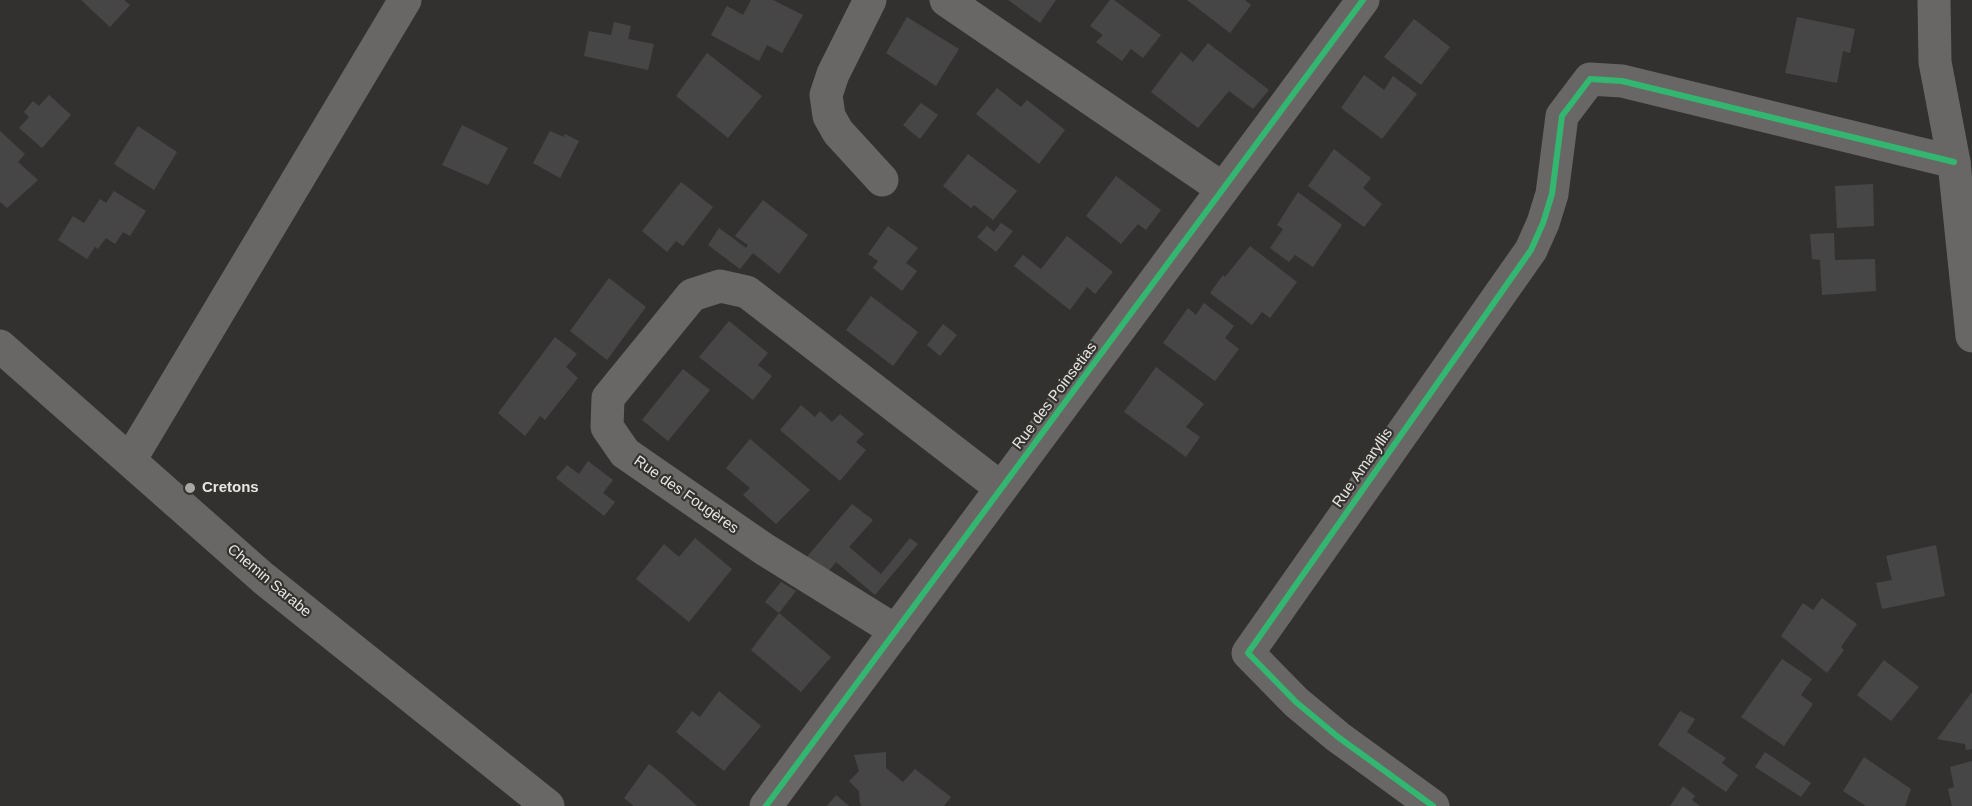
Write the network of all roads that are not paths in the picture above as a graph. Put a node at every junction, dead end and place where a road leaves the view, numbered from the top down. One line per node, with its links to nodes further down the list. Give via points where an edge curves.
1 (405, 0): 11 (street)
2 (870, 0): 7 (street, via 826,95 828,116 838,132)
3 (946, 0): 8 (street)
4 (1363, 0): 8 (street, Rue des Poinsetias)
5 (1934, 0): 6 (street, via 1935,62)
6 (1954, 162): 9 (street); 16 (street, Rue Amaryllis, via 1622,81 1590,79 1562,116 1552,194 1531,250 1248,653 1304,709)
7 (882, 180)
8 (1223, 189): 12 (street, Rue des Poinsetias)
9 (1972, 336)
10 (0, 346): 11 (street, Chemin Sarabe)
11 (130, 460): 14 (street, Chemin Sarabe, via 263,578)
12 (1001, 489): 13 (street, Rue des Poinsetias); 13 (street, Rue des Fougères, via 747,292 720,286 692,295 608,398 608,427 625,453 764,549)
13 (896, 631): 15 (street, Rue des Poinsetias)
14 (548, 806)
15 (766, 806)
16 (1433, 806)

